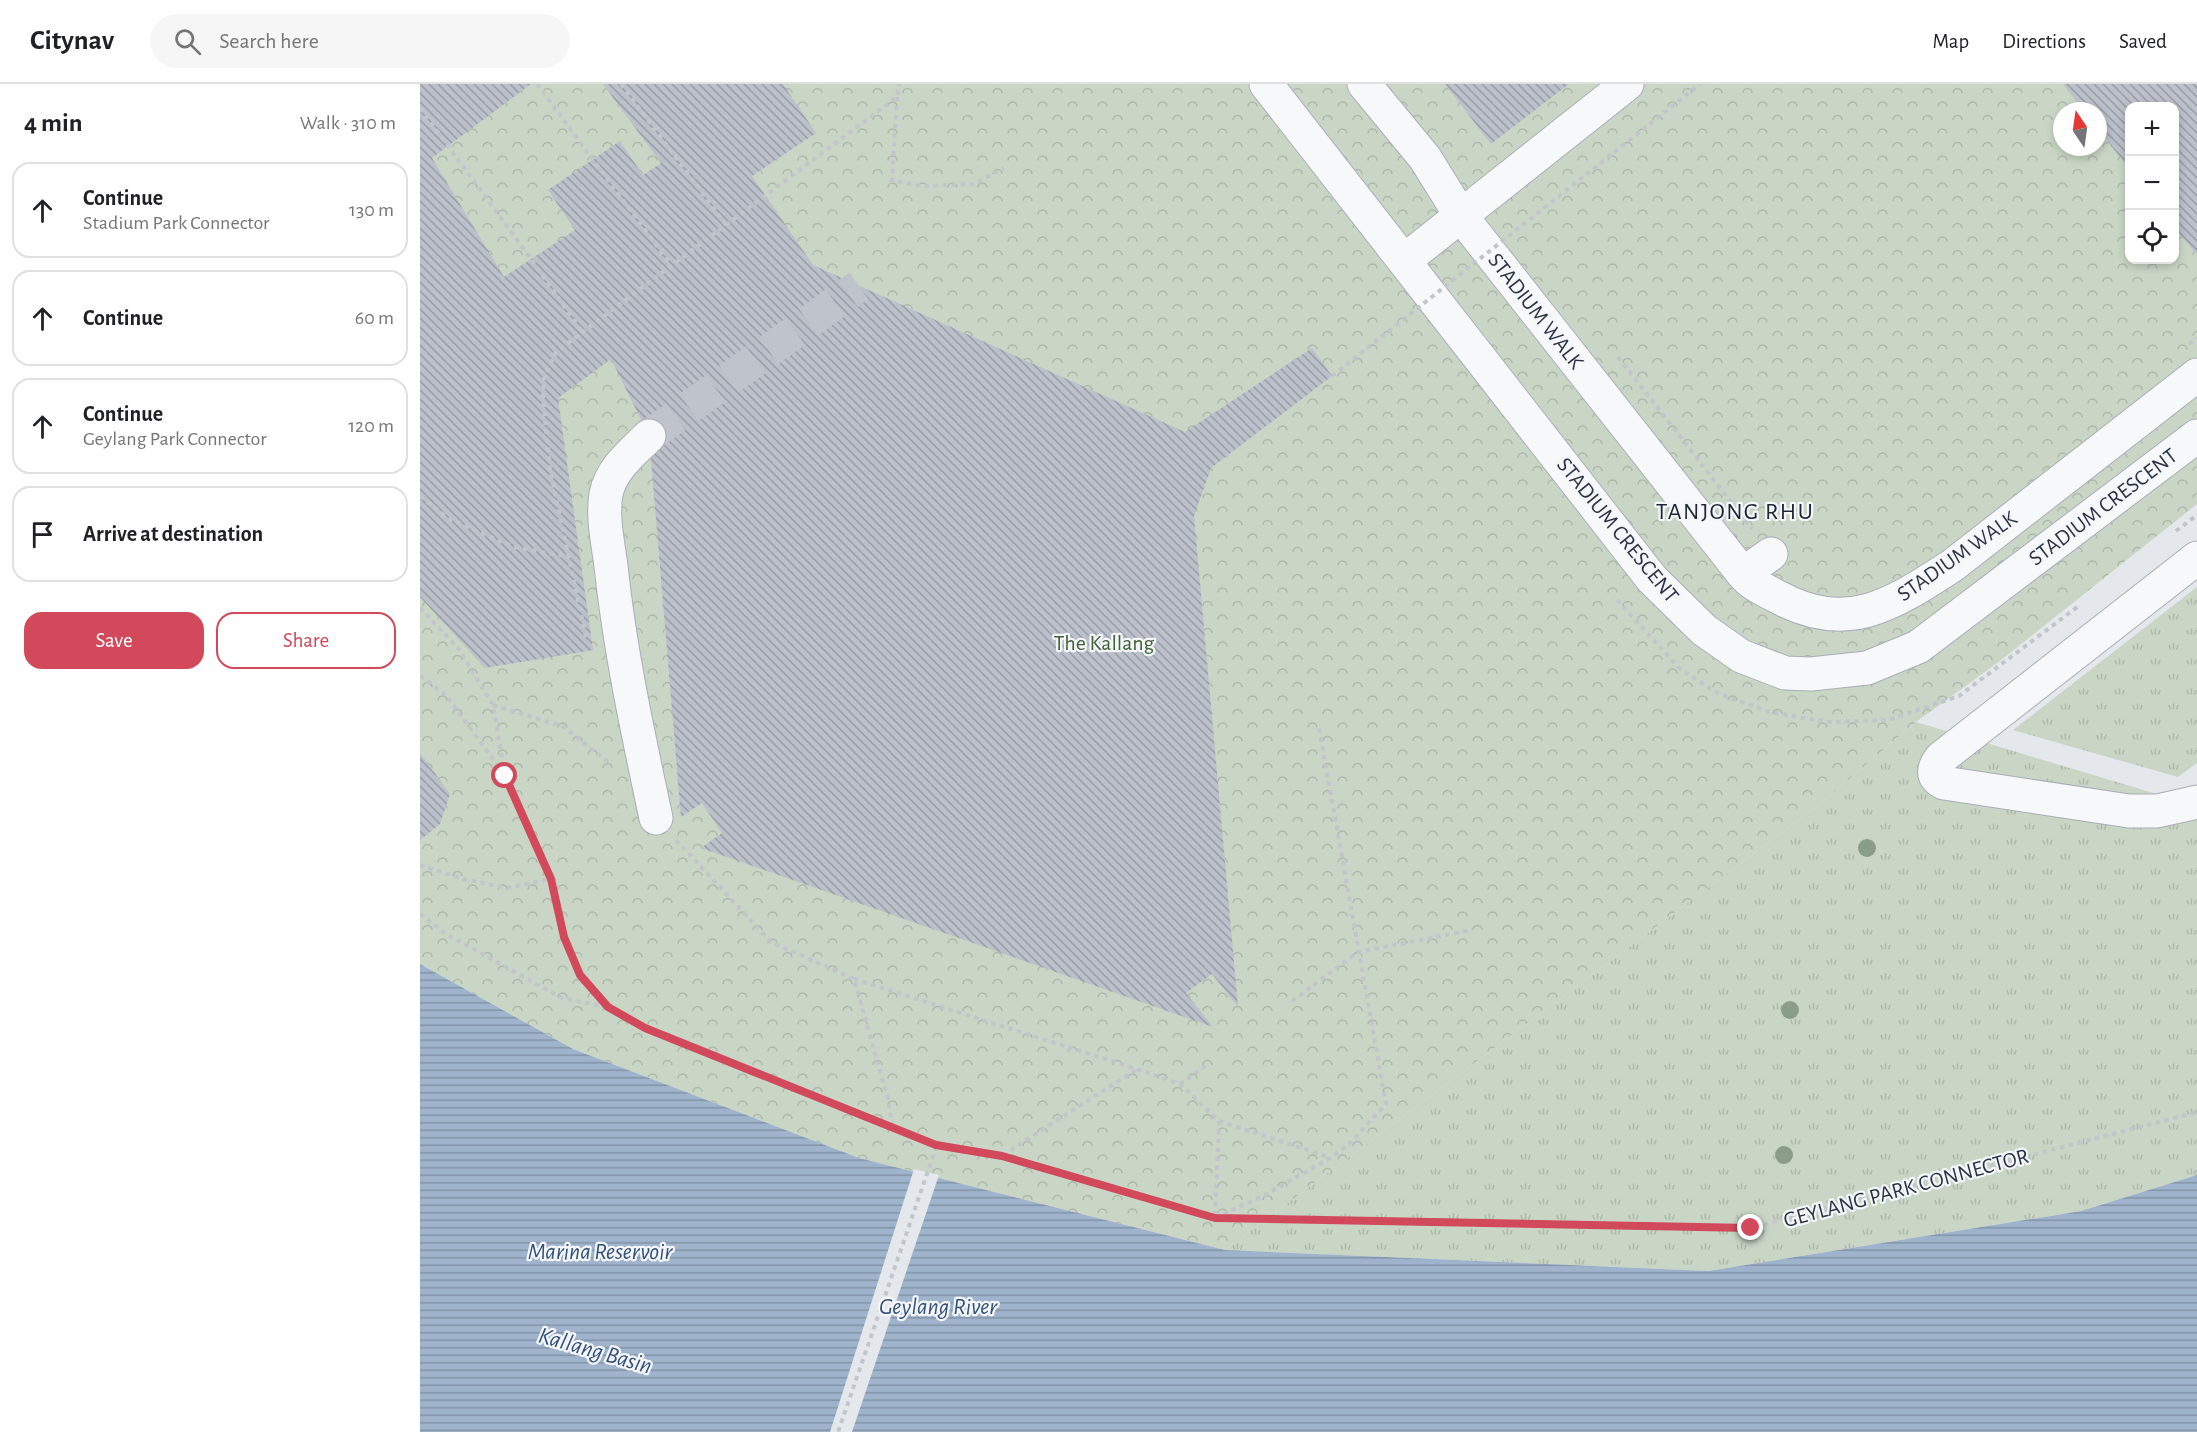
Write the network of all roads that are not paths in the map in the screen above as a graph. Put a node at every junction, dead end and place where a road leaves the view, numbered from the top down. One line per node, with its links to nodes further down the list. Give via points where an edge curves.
1 (1266, 84): 5 (street, STADIUM CRESCENT)
2 (1364, 84): 4 (street, STADIUM WALK, via 1425,158)
3 (1627, 84): 4 (street)
4 (1461, 216): 5 (street); 11 (street, STADIUM WALK)
5 (1405, 260): 8 (street, STADIUM CRESCENT, via 1652,579 1704,630 1741,656 1785,674 1867,668 1918,647)
6 (2192, 360): 11 (street, STADIUM WALK, via 1953,565 1910,593 1872,610 1838,615 1797,607 1750,582)
7 (649, 436): 13 (street, via 611,477 605,510 623,655)
8 (2197, 436)
9 (1771, 554): 11 (street)
10 (2197, 558): 12 (street, via 1941,758 1934,771 1944,783 2129,811 2157,811)
11 (1743, 574)
12 (2197, 802)
13 (656, 818)

